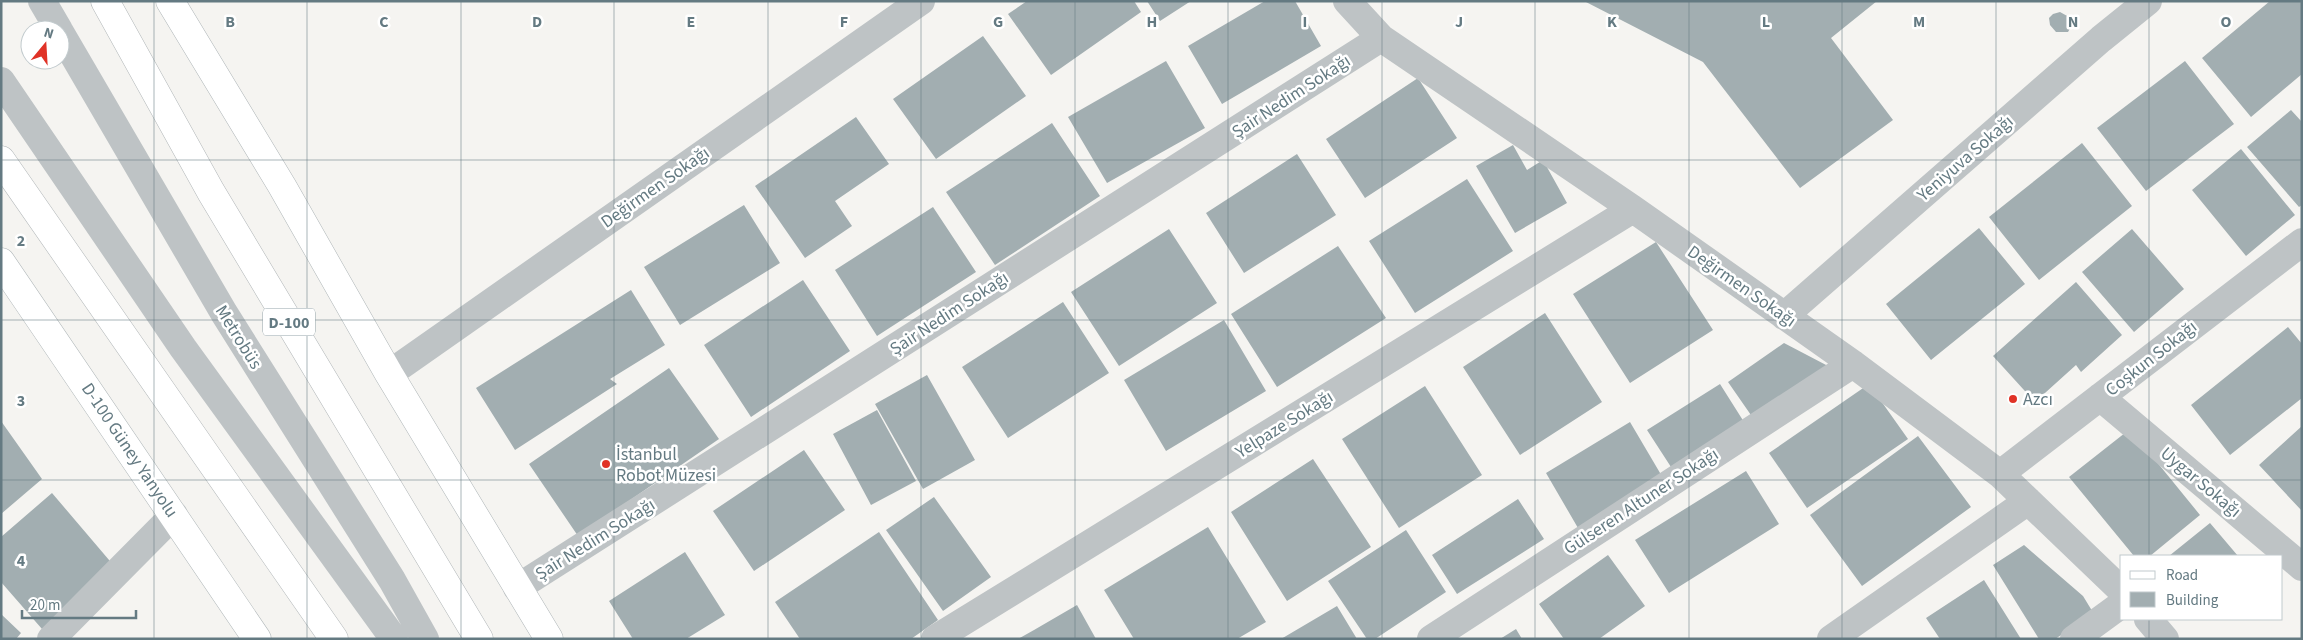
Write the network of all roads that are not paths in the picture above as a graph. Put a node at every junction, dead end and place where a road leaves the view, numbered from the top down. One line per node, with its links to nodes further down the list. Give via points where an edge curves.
1 (42, 1): 7 (street, Metrobüs)
2 (105, 1): 32 (main road, D-100, via 211,192)
3 (170, 1): 17 (main road, via 282,186)
4 (921, 1): 17 (street, Değirmen Sokağı)
5 (2148, 1): 15 (street, Yeniyuva Sokağı)
6 (1352, 3): 8 (street, Değirmen Sokağı)
7 (53, 20)
8 (1381, 38): 12 (street, Değirmen Sokağı); 23 (street, Şair Nedim Sokağı)
9 (70, 50): 31 (street, Metrobüs, via 224,313 392,580)
10 (1, 81): 30 (street, via 183,348)
11 (1, 160): 29 (main road)
12 (1633, 209): 15 (street, Değirmen Sokağı); 34 (street, Yelpaze Sokağı)
13 (2302, 242): 18 (street, Coşkun Sokağı)
14 (1, 262): 21 (main road, D-100 Güney Yanyolu)
15 (1784, 316): 16 (street, Değirmen Sokağı)
16 (1852, 364): 19 (street, Değirmen Sokağı); 35 (street, Gülseren Altuner Sokağı)
17 (389, 374): 23 (main road)
18 (2100, 397): 19 (street, Coşkun Sokağı); 22 (street, Uygar Sokağı)
19 (2000, 474): 20 (street, Değirmen Sokağı)
20 (2028, 501): 24 (street, Değirmen Sokağı); 36 (street)
21 (174, 515): 27 (street); 28 (main road, D-100 Güney Yanyolu)
22 (2301, 566)
23 (517, 588): 33 (main road)
24 (2120, 588)
25 (2120, 605): 37 (street)
26 (2149, 620): 38 (street)
27 (50, 639)
28 (257, 639)
29 (334, 639)
30 (394, 639)
31 (425, 639)
32 (479, 639)
33 (549, 639)
34 (935, 639)
35 (1431, 639)
36 (1831, 639)
37 (2074, 639)
38 (2165, 639)

